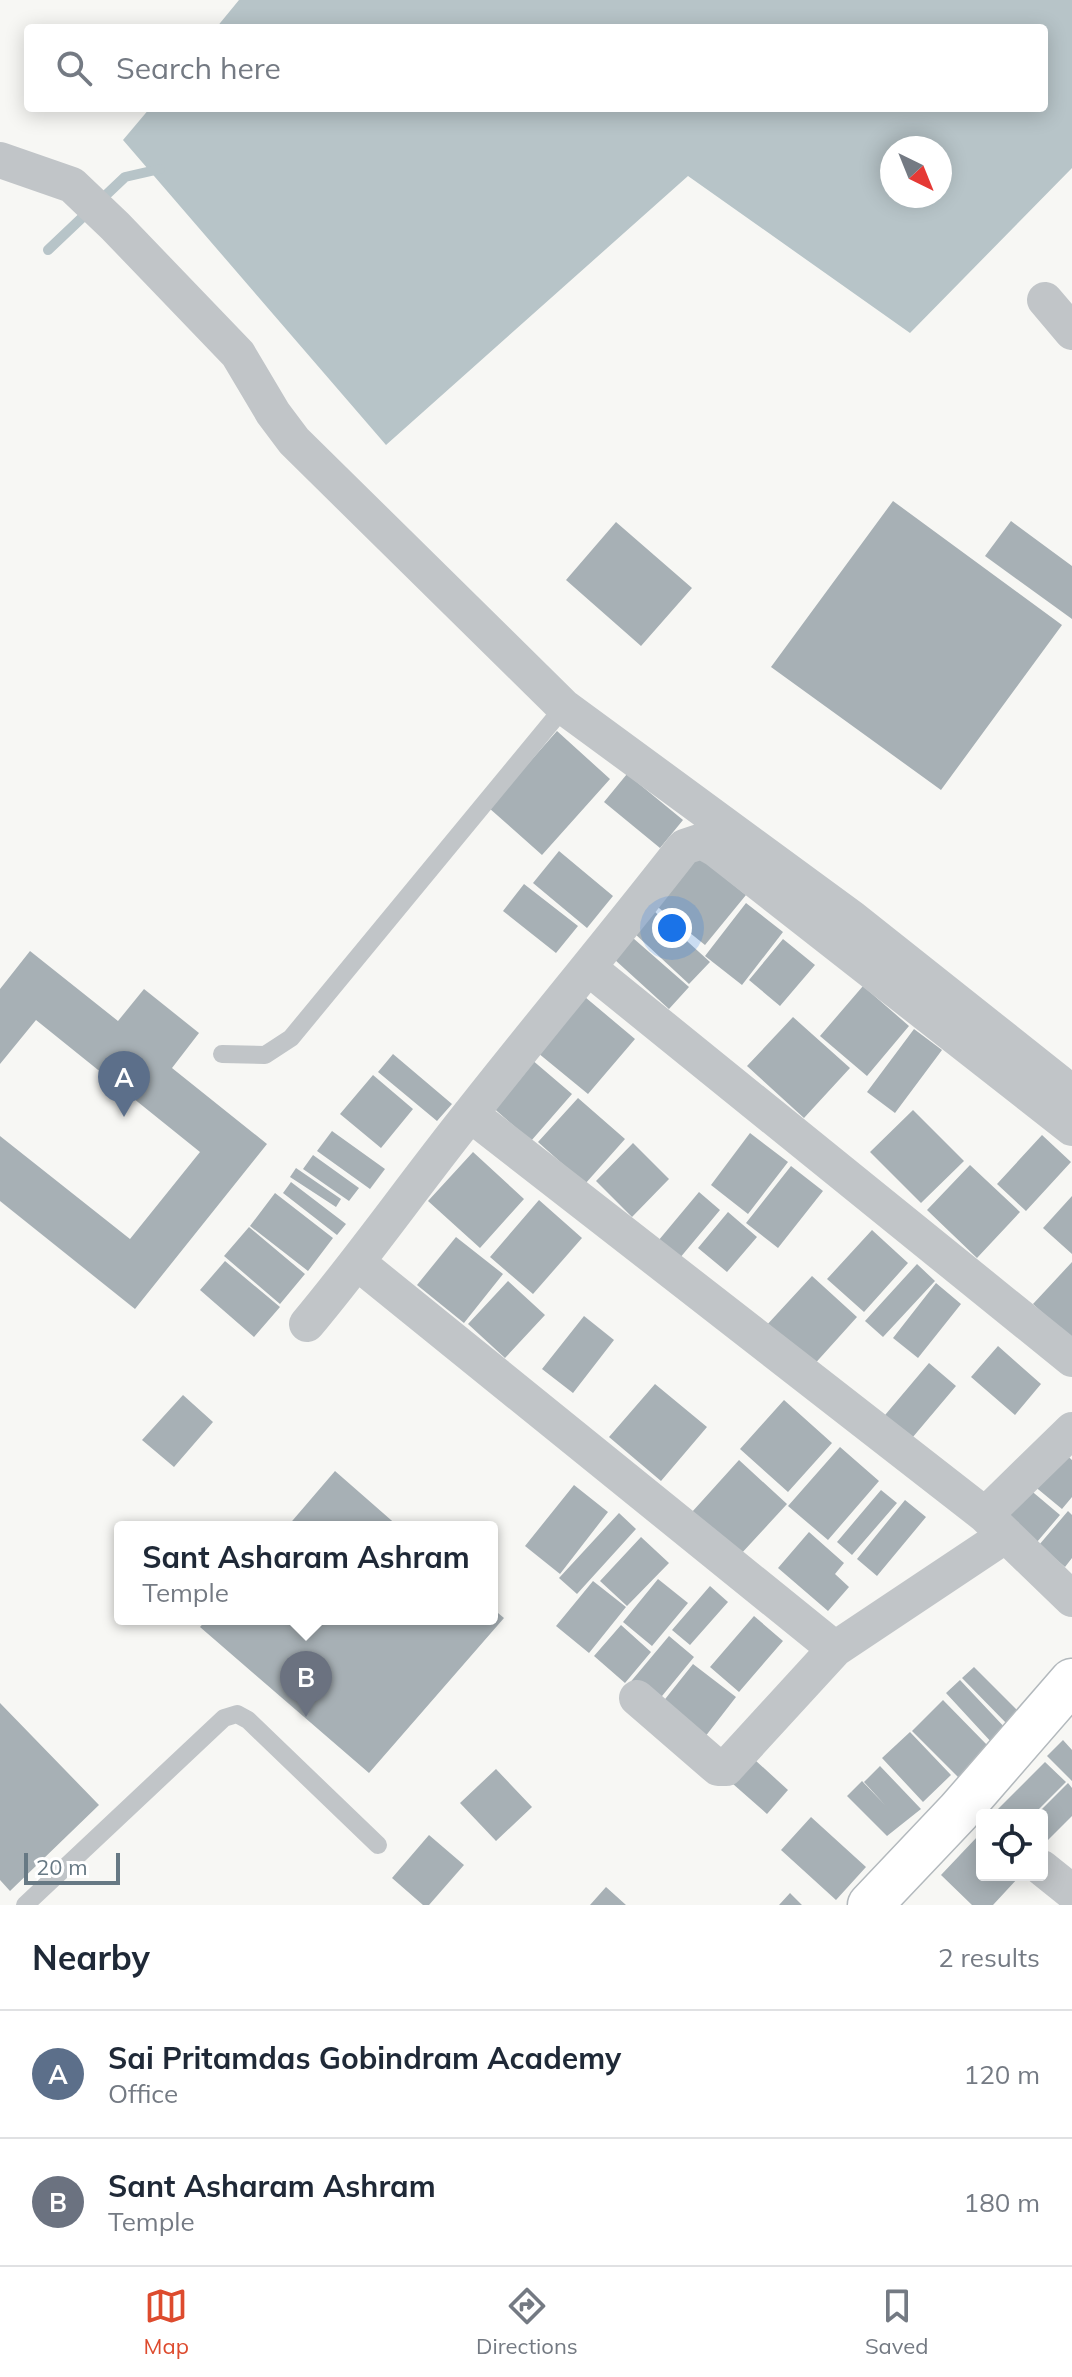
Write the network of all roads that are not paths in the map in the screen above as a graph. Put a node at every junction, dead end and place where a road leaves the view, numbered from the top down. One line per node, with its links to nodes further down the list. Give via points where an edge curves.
1 (0, 160): 4 (street, via 72,185 115,226 238,354 294,441)
2 (1045, 300): 3 (street)
3 (1072, 332)
4 (564, 707): 6 (lane, via 291,1038 265,1055); 7 (street, via 853,919)
5 (590, 969): 8 (street); 9 (street, via 684,847 702,841); 12 (street)
6 (222, 1054)
7 (1072, 1093)
8 (470, 1114): 10 (street); 14 (street)
9 (1072, 1128)
10 (358, 1263): 11 (street); 16 (street)
11 (307, 1324)
12 (1072, 1359)
13 (1072, 1430): 14 (street)
14 (995, 1525): 15 (street); 16 (street)
15 (1072, 1599)
16 (835, 1649): 18 (street, via 722,1770)
17 (1072, 1681): 19 (street)
18 (637, 1698)
19 (976, 1808): 24 (street)
20 (378, 1845): 23 (lane, via 237,1714 224,1718)
21 (1048, 1873): 22 (street)
22 (1072, 1892)
23 (25, 1905)
24 (870, 1905)

